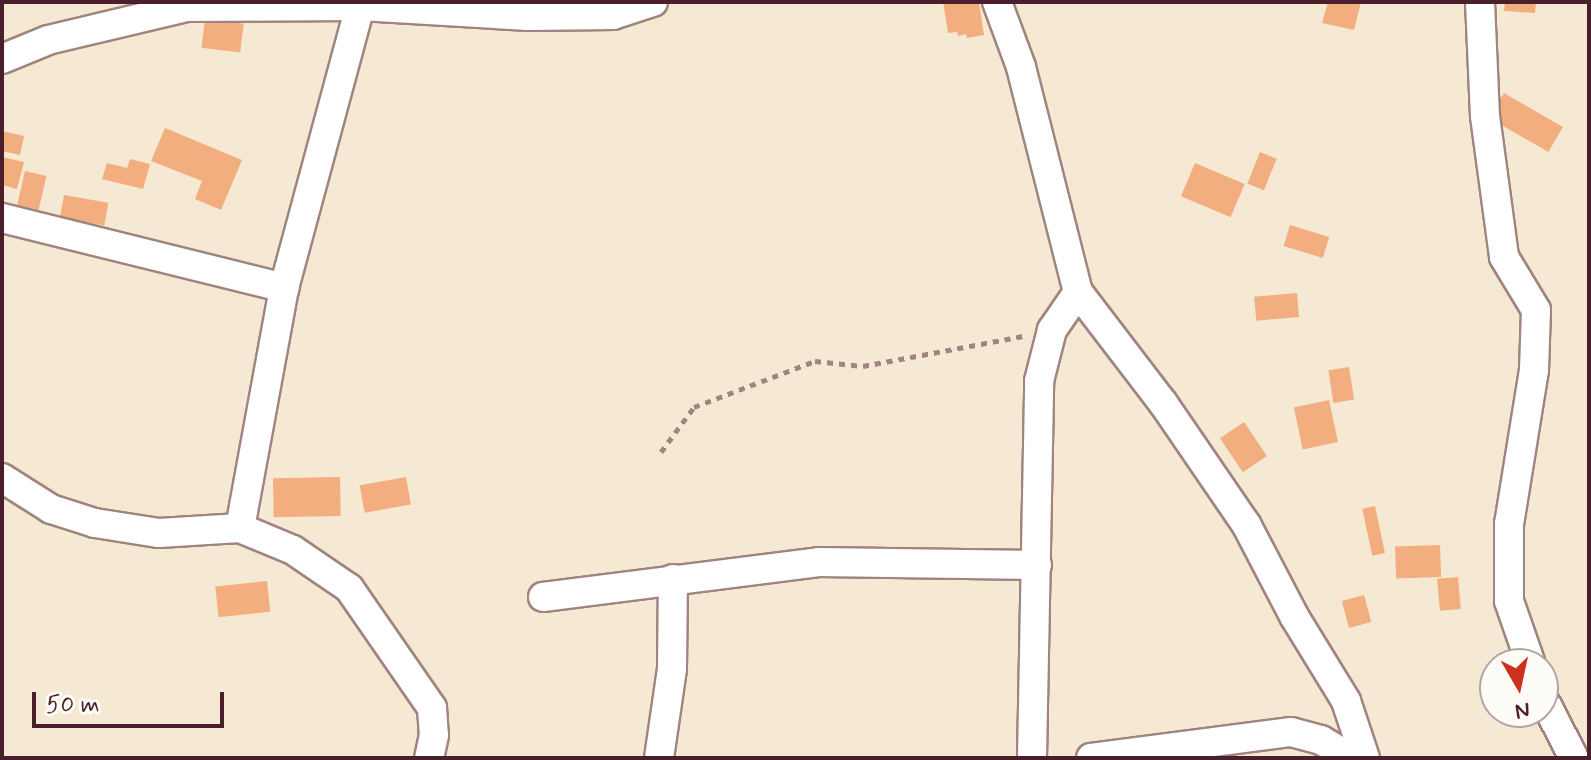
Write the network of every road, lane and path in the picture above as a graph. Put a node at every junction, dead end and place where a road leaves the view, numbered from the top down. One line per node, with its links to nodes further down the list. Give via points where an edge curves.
1 (653, 2): 4 (street, via 613,15 528,16)
2 (997, 2): 8 (street, via 1021,67)
3 (1480, 2): 16 (street, via 1485,116 1504,257 1536,310 1534,370 1509,524 1509,601)
4 (360, 6): 5 (street, via 186,7 48,40); 7 (street)
5 (2, 59)
6 (2, 218): 7 (street)
7 (284, 288): 12 (street)
8 (1078, 292): 9 (street); 23 (street, via 1246,524 1346,701)
9 (1052, 330): 10 (path, via 863,366 815,361 694,407); 13 (street, via 1039,381)
10 (661, 452)
11 (2, 478): 12 (street, via 51,509 95,523 159,533)
12 (240, 528): 18 (street, via 293,550 349,588 432,708)
13 (1037, 565): 14 (street, via 819,562); 20 (street)
14 (673, 579): 15 (street); 19 (street, via 672,669)
15 (543, 597)
16 (1525, 648)
17 (1558, 728): 24 (street)
18 (429, 758)
19 (659, 758)
20 (1032, 758)
21 (1091, 758): 22 (street, via 1291,732 1321,740)
22 (1351, 758)
23 (1365, 758)
24 (1574, 758)

